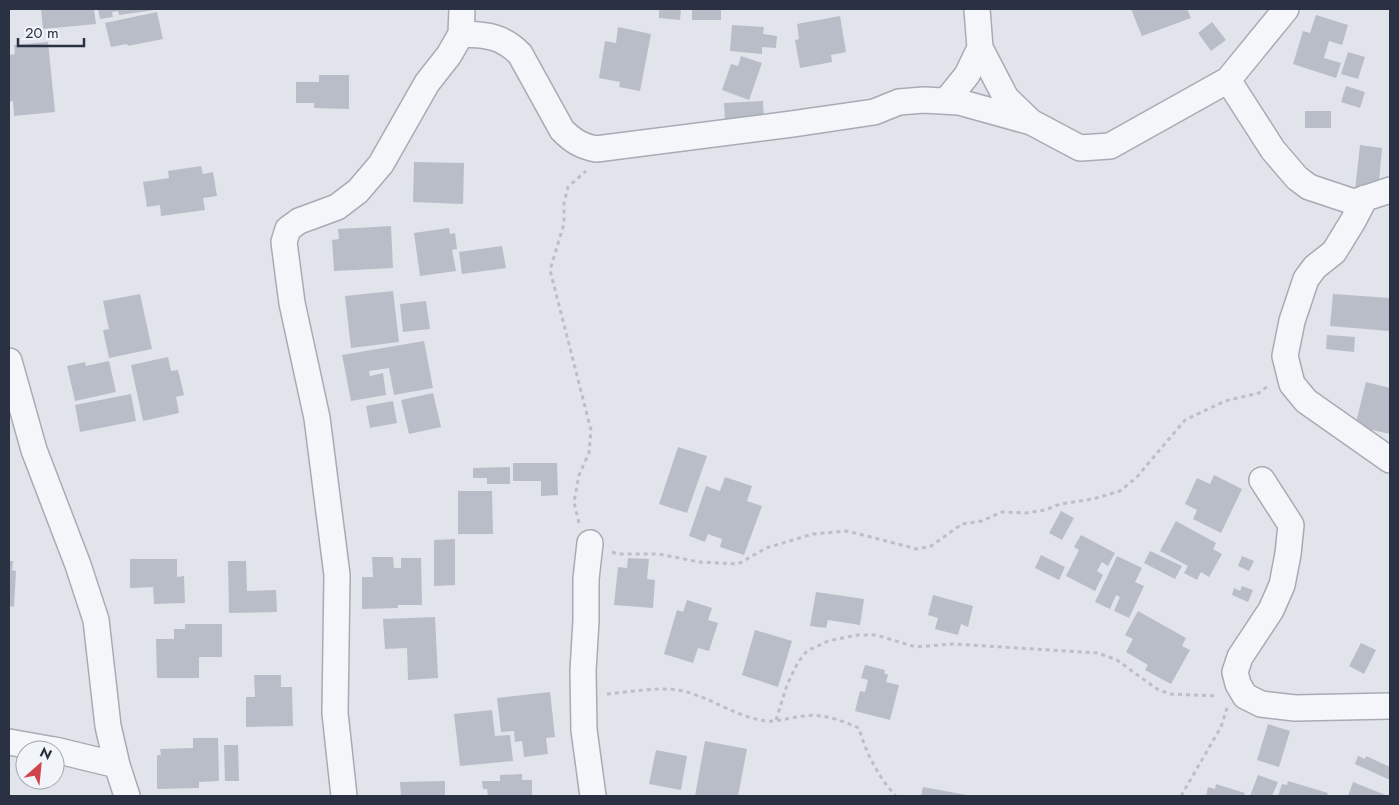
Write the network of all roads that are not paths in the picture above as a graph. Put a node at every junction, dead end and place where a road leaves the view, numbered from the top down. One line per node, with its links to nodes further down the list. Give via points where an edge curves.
1 (462, 9): 4 (street)
2 (977, 9): 5 (street)
3 (1286, 9): 6 (street)
4 (461, 34): 7 (street, via 485,35 510,44 520,54 562,130 571,140 596,149 874,112 899,102); 19 (street, via 427,83 381,164 358,191 338,207 299,221 288,229 284,242 292,303 317,418 337,575 336,713)
5 (980, 48): 7 (street, via 967,75); 8 (street, via 1006,98)
6 (1228, 80): 8 (street, via 1110,146 1080,148); 10 (street, via 1272,150 1297,178 1326,194 1354,202)
7 (946, 101): 8 (street)
8 (1031, 122)
9 (1390, 189): 10 (street)
10 (1365, 198): 12 (street, via 1334,252 1306,279 1285,356 1292,384 1306,401)
11 (9, 361): 17 (street, via 34,450 96,620 108,726)
12 (1390, 460)
13 (1262, 480): 15 (street, via 1291,525 1288,554 1282,585 1271,610 1240,657 1235,672 1237,696 1261,704 1295,708)
14 (590, 542): 20 (street, via 583,671 584,730)
15 (1390, 706)
16 (65, 752): 17 (street)
17 (116, 764): 18 (street)
18 (127, 796)
19 (344, 796)
20 (593, 796)

